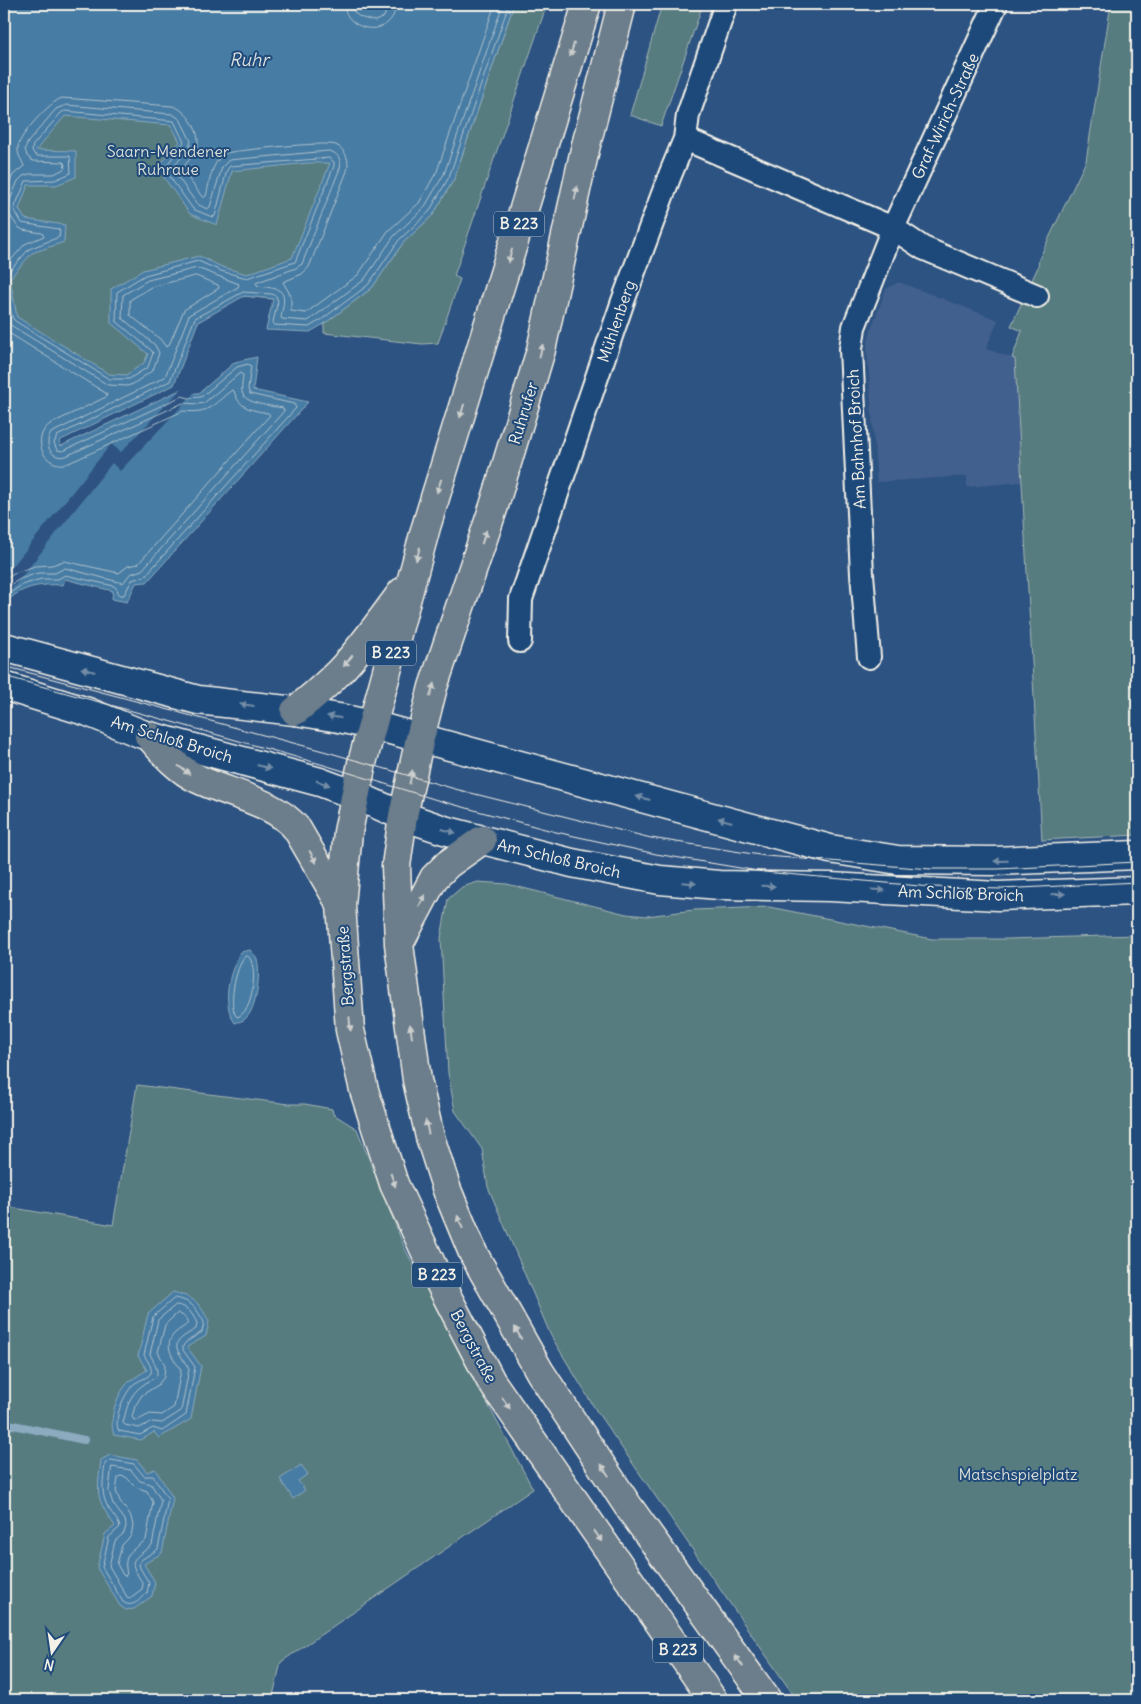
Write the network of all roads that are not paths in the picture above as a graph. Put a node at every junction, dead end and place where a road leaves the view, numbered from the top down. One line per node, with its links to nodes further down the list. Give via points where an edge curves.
1 (587, 4): 8 (main road, B 223, one-way to 8)
2 (622, 4): 16 (main road, Ruhrufer / B 223, one-way to 2, via 433,687 542,350 585,149)
3 (726, 4): 5 (street, Mühlenberg, via 688,115)
4 (996, 4): 6 (street, Graf-Wirich-Straße)
5 (685, 139): 6 (street); 9 (street, Mühlenberg, via 623,301 521,599)
6 (893, 228): 7 (street, via 923,248); 11 (street, Am Bahnhof Broich, via 854,327 851,349)
7 (1037, 296)
8 (410, 581): 13 (main road, one-way to 13, via 340,670); 14 (main road, B 223)
9 (520, 641)
10 (4, 647): 13 (main road, Am Schloß Broich, one-way to 10, via 198,700)
11 (869, 657)
12 (4, 686): 15 (main road, Am Schloß Broich, via 88,712)
13 (295, 711): 14 (main road, Am Schloß Broich, one-way to 13)
14 (372, 725): 16 (main road, Am Schloß Broich); 17 (main road, B 223)
15 (146, 735): 17 (main road, Am Schloß Broich, one-way to 17, via 320,782); 22 (main road, one-way to 22, via 168,758 196,779 257,802 288,818)
16 (420, 738): 18 (main road, Ruhrufer / B 223, one-way to 16); 20 (main road, Am Schloß Broich, one-way to 16, via 994,861 898,860 830,849)
17 (355, 795): 18 (main road, Am Schloß Broich); 22 (main road, Bergstraße / B 223)
18 (403, 816): 19 (main road, Am Schloß Broich, one-way to 19); 23 (main road, B 223, via 396,866)
19 (482, 840): 21 (main road, Am Schloß Broich, one-way to 21, via 572,863 660,880 719,885 998,896); 23 (main road, one-way to 19, via 434,878)
20 (1137, 855)
21 (1137, 891)
22 (341, 905): 24 (main road, Bergstraße / B 223, one-way to 24, via 350,1030 364,1090 394,1184 442,1287 491,1381)
23 (399, 944): 25 (main road, B 223, one-way to 23, via 628,1506 540,1372 473,1253 430,1137 417,1080)
24 (713, 1700)
25 (767, 1700)

